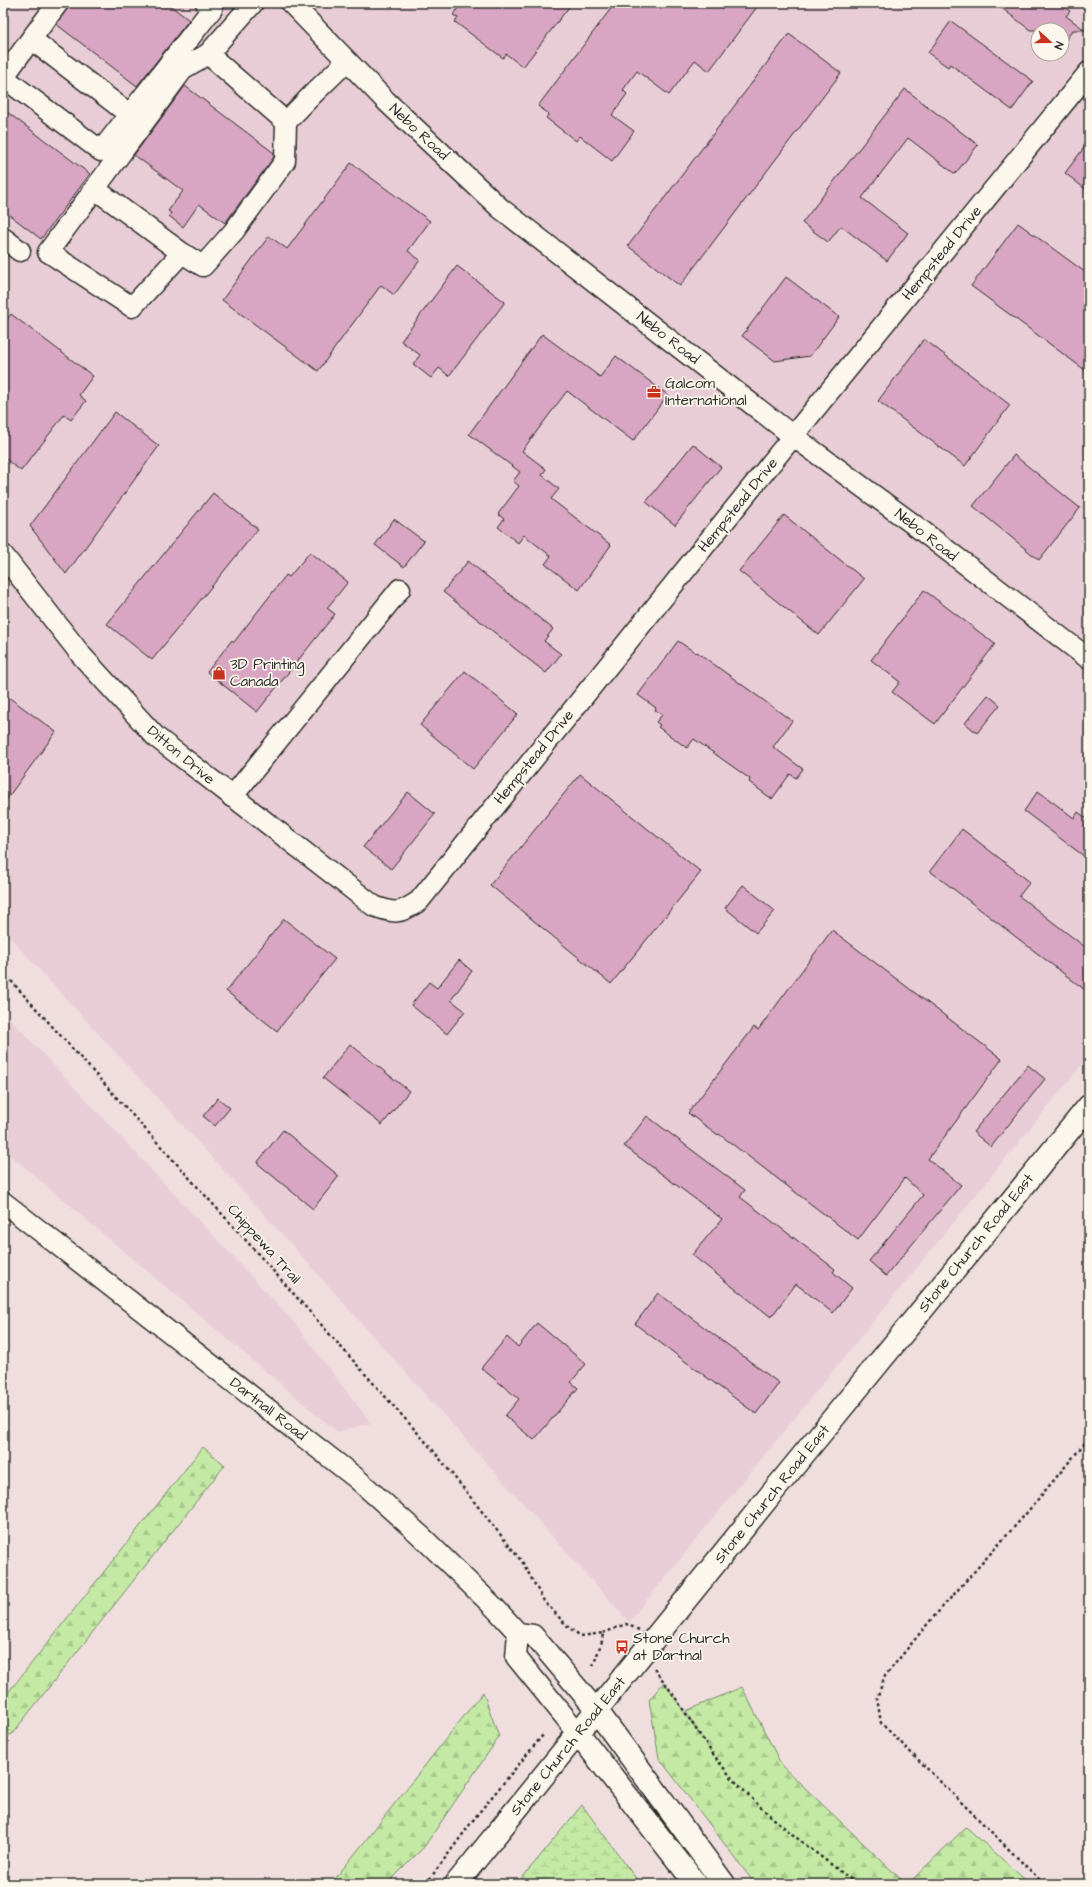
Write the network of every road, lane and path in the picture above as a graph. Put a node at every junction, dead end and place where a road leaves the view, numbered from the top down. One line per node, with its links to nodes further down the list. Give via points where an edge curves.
1 (58, 3): 5 (street)
2 (206, 3): 10 (street, via 212,9)
3 (253, 3): 6 (street)
4 (290, 3): 7 (street, Nebo Road)
5 (31, 39): 9 (street); 10 (street)
6 (208, 54): 11 (street); 12 (street, via 184,68)
7 (347, 61): 11 (street); 16 (street, Nebo Road, via 500,208)
8 (1089, 72): 16 (street, Hempstead Drive)
9 (3, 78): 10 (street, via 101,151)
10 (129, 114)
11 (286, 122): 15 (street, via 285,161 234,231 203,266)
12 (95, 189): 15 (street); 15 (street, via 48,252 132,307)
13 (3, 238): 14 (street)
14 (20, 251)
15 (182, 253)
16 (793, 436): 19 (street, Nebo Road); 21 (street, Hempstead Drive, via 419,901 392,913)
17 (3, 555): 20 (street, Ditton Drive, via 82,656 156,737)
18 (400, 589): 20 (street)
19 (1089, 659)
20 (232, 796): 21 (street, Ditton Drive)
21 (374, 906)
22 (3, 972): 27 (path, Chippewa Trail, via 427,1443 523,1563 544,1601 569,1628 581,1636)
23 (1089, 1106): 28 (main road, Stone Church Road East)
24 (3, 1202): 26 (street, Dartnall Road, via 356,1478 420,1534)
25 (1089, 1438): 38 (path, via 885,1676 877,1698 881,1723)
26 (518, 1633): 30 (street, via 533,1635); 31 (street, via 516,1657)
27 (603, 1633): 28 (path, via 626,1624 636,1628); 29 (path)
28 (648, 1647): 30 (main road, Stone Church Road East); 37 (path, via 711,1752 734,1780 770,1815)
29 (593, 1666)
30 (597, 1710): 31 (main road, Stone Church Road East); 36 (main road)
31 (578, 1732): 34 (main road, Stone Church Road East); 35 (main road)
32 (543, 1735): 33 (path, via 477,1815)
33 (426, 1884)
34 (456, 1884)
35 (696, 1884)
36 (724, 1884)
37 (857, 1884)
38 (1044, 1884)

